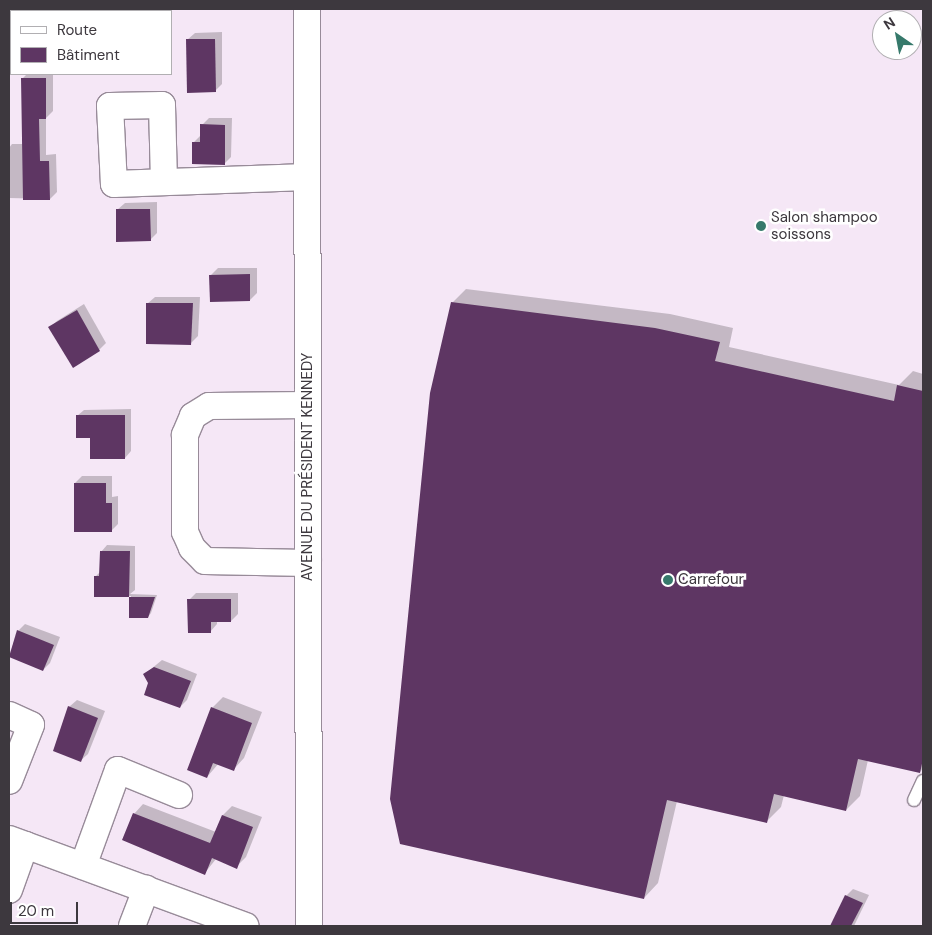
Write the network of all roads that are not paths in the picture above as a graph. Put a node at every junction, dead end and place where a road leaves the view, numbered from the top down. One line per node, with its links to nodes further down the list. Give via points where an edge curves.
1 (307, 9): 2 (street, AVENUE DU PRÉSIDENT KENNEDY)
2 (307, 176): 3 (street); 4 (street, AVENUE DU PRÉSIDENT KENNEDY)
3 (164, 182)
4 (308, 404): 5 (street, AVENUE DU PRÉSIDENT KENNEDY); 5 (street, via 209,406 193,416 185,435 185,454 186,532 192,548 205,560)
5 (308, 563): 17 (street, AVENUE DU PRÉSIDENT KENNEDY)
6 (9, 715): 7 (street, via 30,725)
7 (9, 781)
8 (923, 781): 10 (lane)
9 (179, 795): 12 (street, via 118,770)
10 (914, 800)
11 (17, 842): 12 (street); 14 (street)
12 (83, 866): 13 (street)
13 (146, 889): 15 (street); 16 (street)
14 (9, 890)
15 (132, 926)
16 (246, 926)
17 (309, 926)

